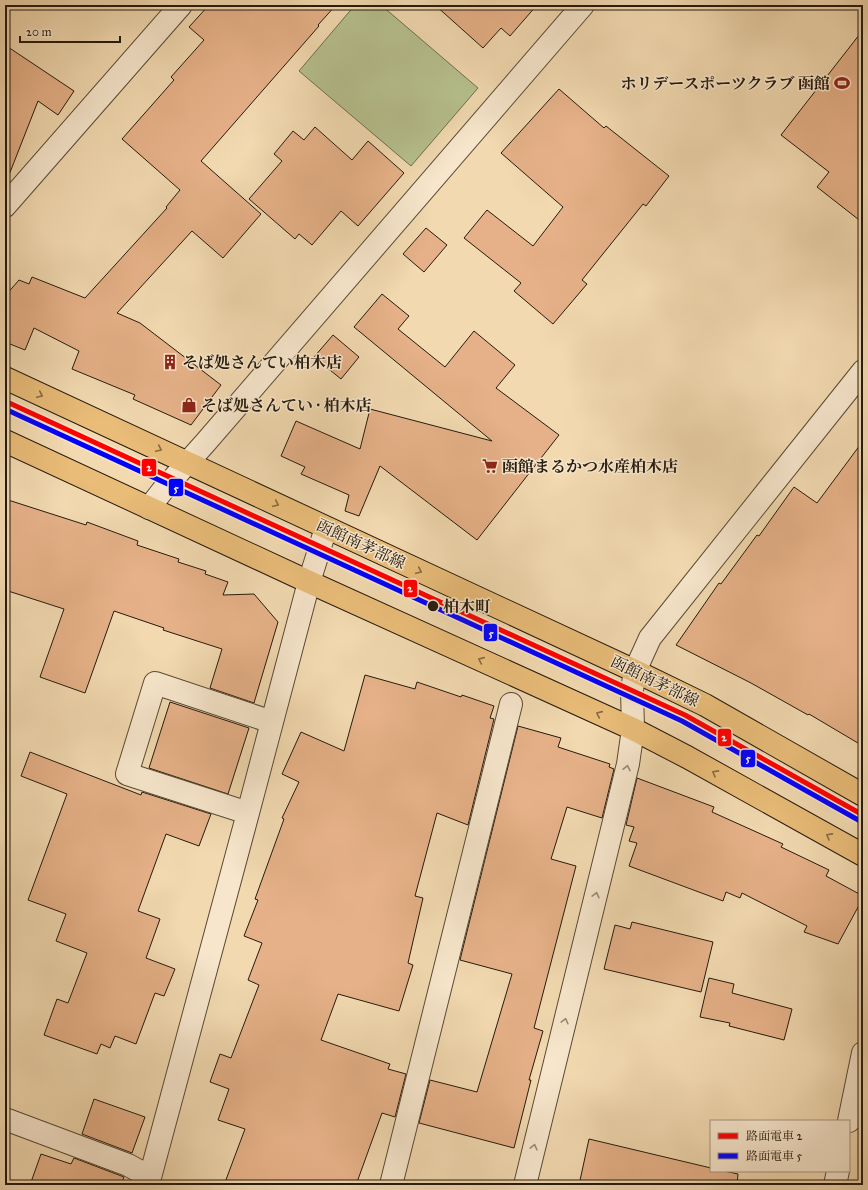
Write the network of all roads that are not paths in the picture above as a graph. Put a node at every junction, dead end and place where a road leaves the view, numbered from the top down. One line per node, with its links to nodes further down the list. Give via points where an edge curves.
1 (181, 5): 3 (street)
2 (583, 5): 7 (street)
3 (5, 206)
4 (863, 371): 11 (street, via 650,638)
5 (5, 378): 7 (main road, 函館南茅部線, one-way to 7)
6 (5, 440): 8 (main road)
7 (188, 462): 8 (street); 9 (main road, 函館南茅部線, one-way to 9)
8 (149, 508): 10 (main road)
9 (326, 528): 10 (street); 11 (main road, 函館南茅部線, one-way to 11)
10 (308, 582): 13 (street); 14 (main road, one-way to 10)
11 (635, 671): 14 (street, via 632,696); 15 (main road, 函館南茅部線, via 705,705)
12 (511, 704): 23 (street)
13 (272, 722): 16 (street); 16 (street, via 155,683 127,774)
14 (633, 729): 17 (main road, one-way to 14); 24 (street, one-way to 14, via 628,764)
15 (863, 795)
16 (248, 813): 22 (street)
17 (863, 855)
18 (863, 1053): 20 (street)
19 (5, 1119): 22 (street, via 128,1165)
20 (849, 1120)
21 (838, 1172): 25 (street)
22 (149, 1181)
23 (391, 1185)
24 (525, 1185)
25 (835, 1185)

